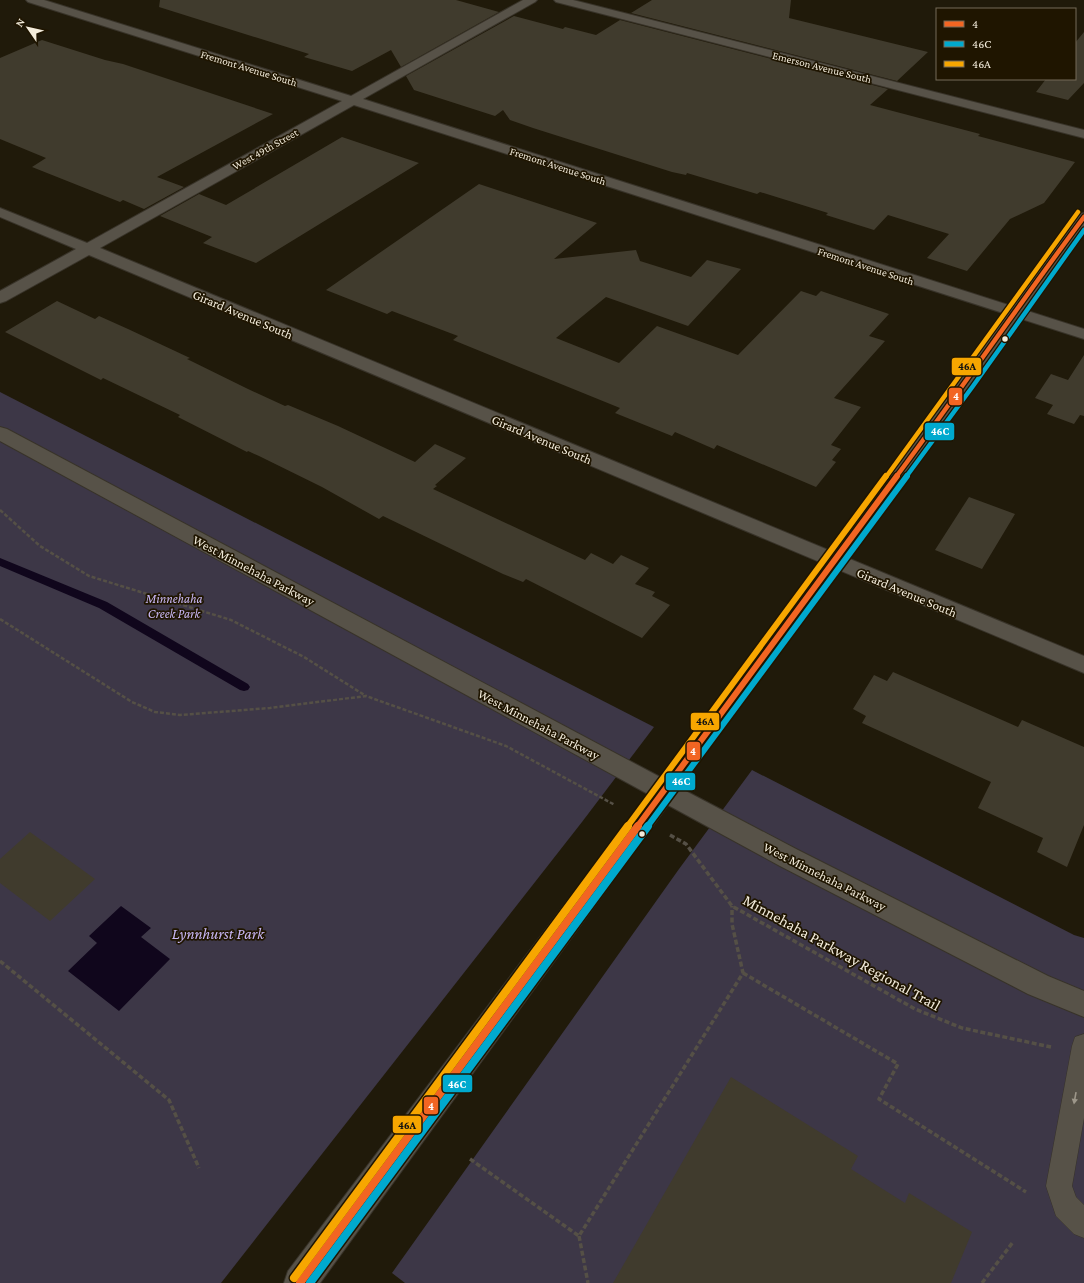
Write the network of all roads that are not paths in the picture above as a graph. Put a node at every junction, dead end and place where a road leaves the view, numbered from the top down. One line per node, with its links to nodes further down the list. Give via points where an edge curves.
1 (32, 0): 4 (street, Fremont Avenue South)
2 (531, 0): 4 (street, West 49th Street)
3 (560, 0): 5 (street, Emerson Avenue South)
4 (352, 100): 8 (street, West 49th Street); 10 (street, Fremont Avenue South)
5 (1084, 134)
6 (0, 212): 8 (street, Girard Avenue South)
7 (1083, 221): 10 (street)
8 (86, 249): 9 (street, West 49th Street); 13 (street, Girard Avenue South)
9 (0, 298)
10 (1013, 312): 11 (street, Fremont Avenue South); 13 (street, via 967,381)
11 (1084, 334)
12 (0, 433): 15 (street, West Minnehaha Parkway)
13 (833, 560): 14 (street, Girard Avenue South); 15 (street)
14 (1084, 665)
15 (664, 792): 16 (street, West Minnehaha Parkway, via 1038,985); 19 (street)
16 (1084, 1004)
17 (1084, 1046): 18 (lane, one-way to 18, via 1059,1186 1066,1206)
18 (1084, 1224)
19 (300, 1283)

